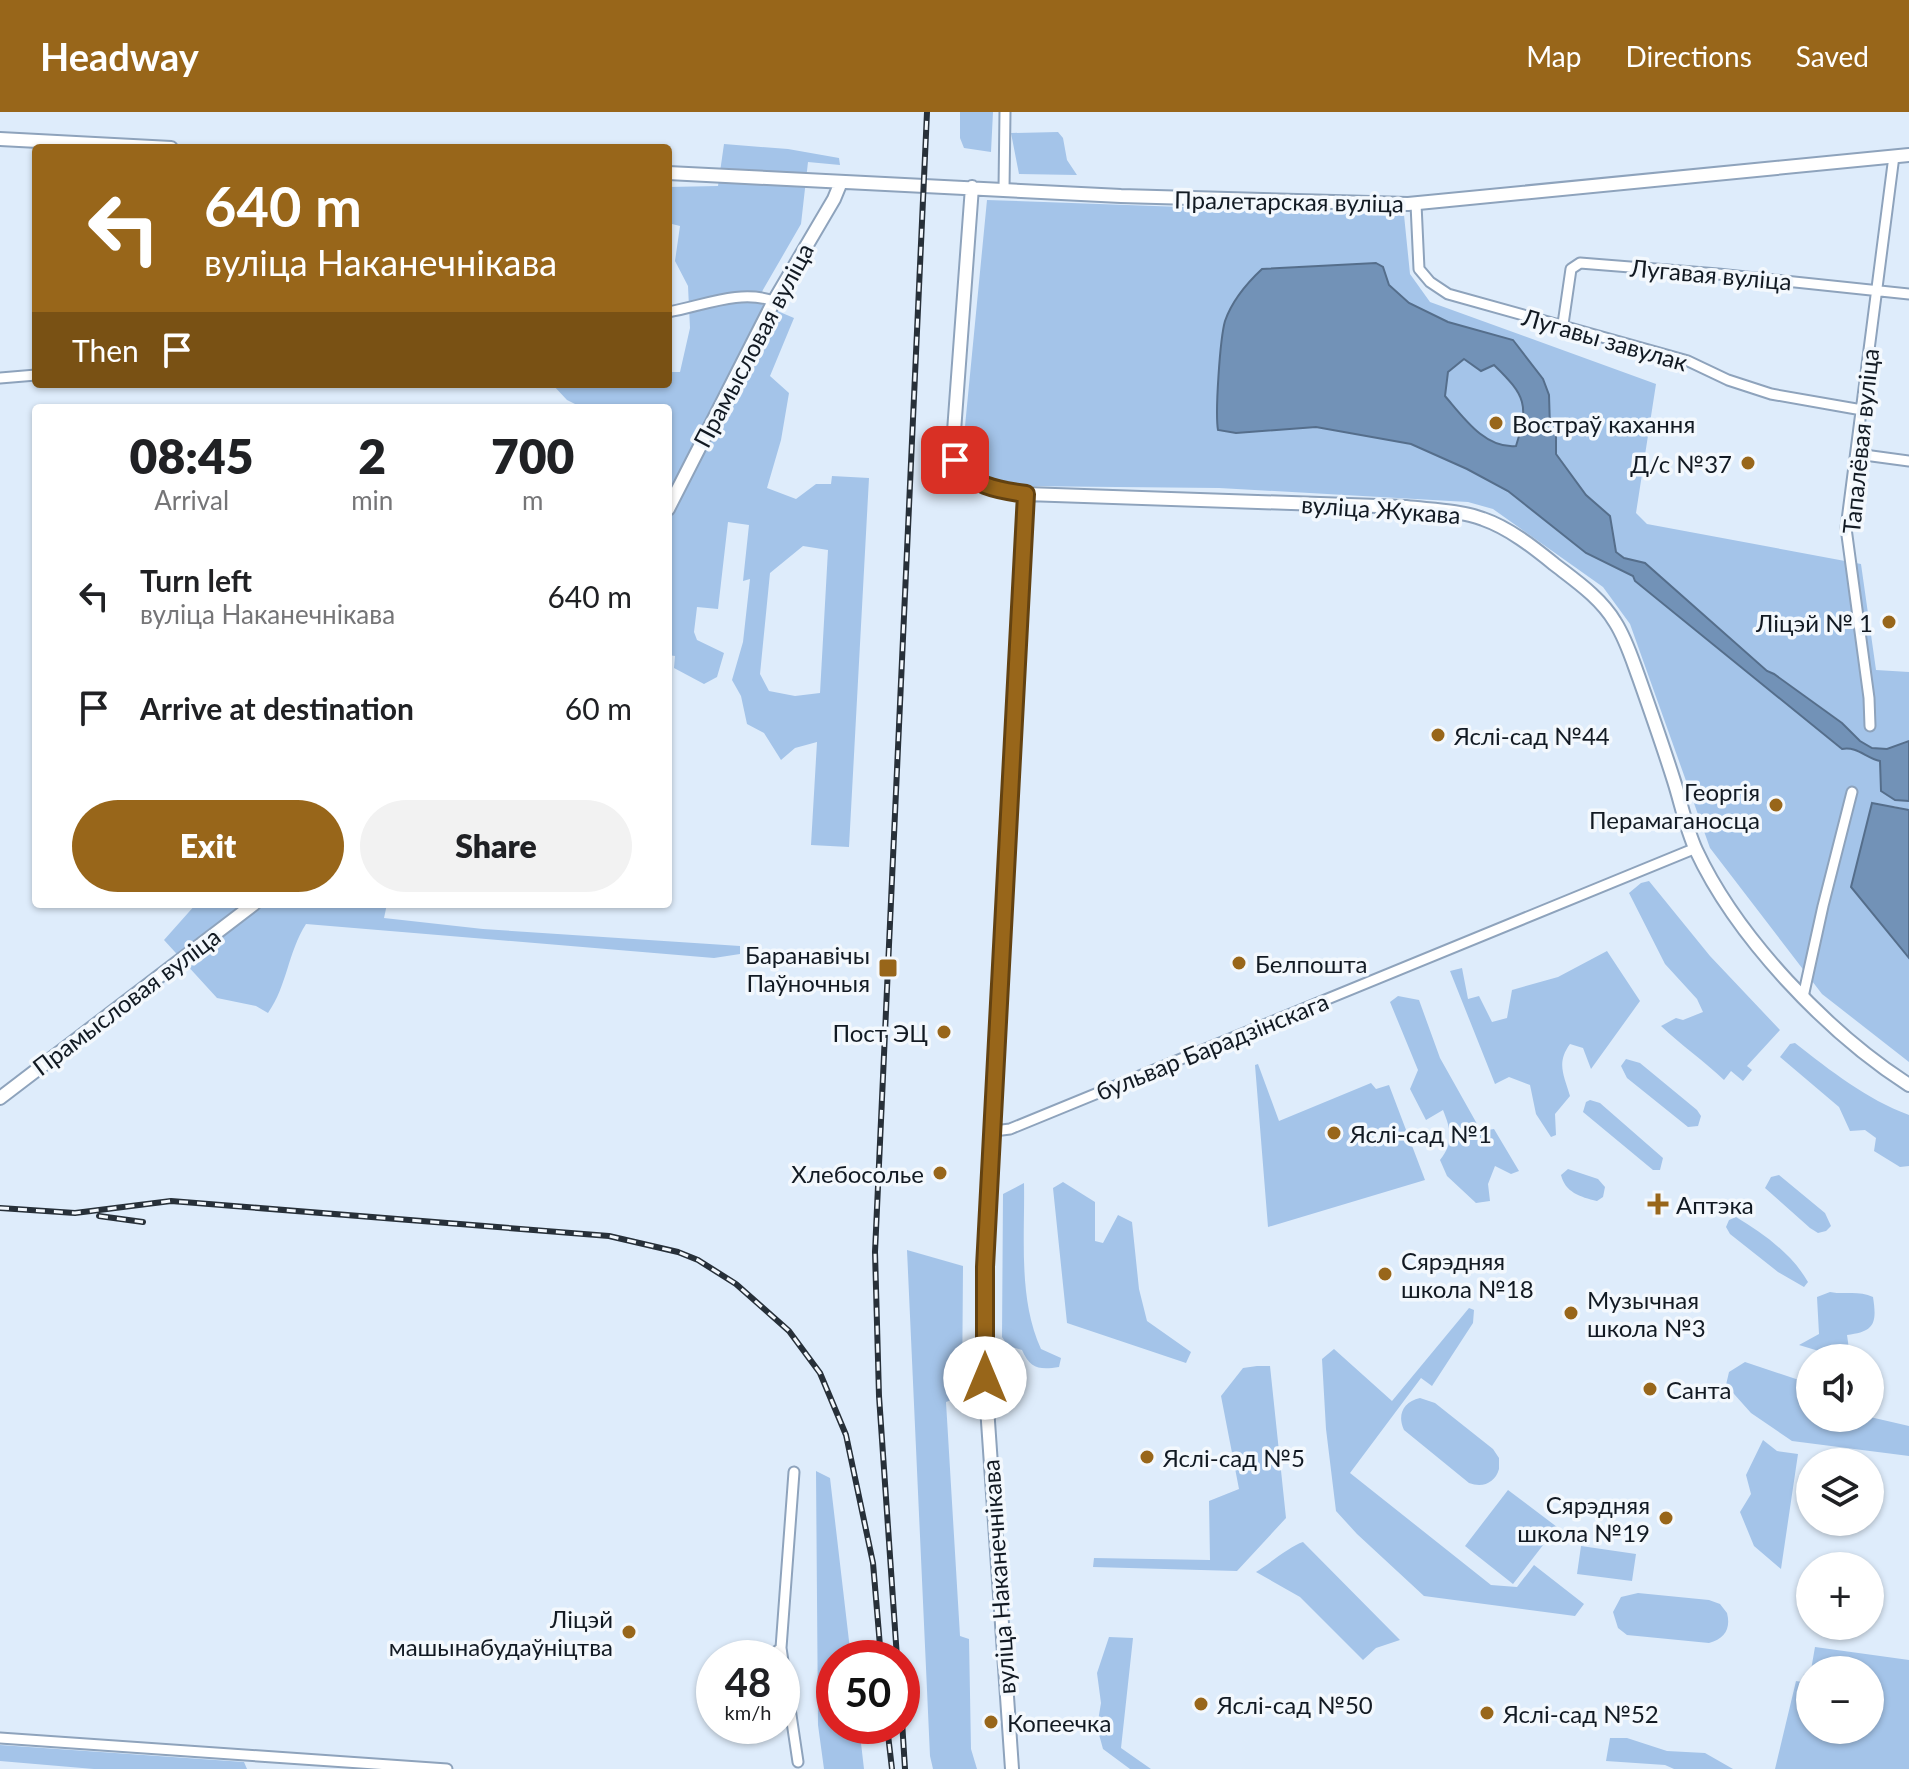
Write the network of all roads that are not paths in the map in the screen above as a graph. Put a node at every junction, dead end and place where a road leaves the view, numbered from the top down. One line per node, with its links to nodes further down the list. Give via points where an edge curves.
1 (1005, 112): 9 (street)
2 (0, 139): 3 (main road)
3 (95, 144)
4 (1909, 155): 5 (main road, Пралетарская вуліца)
5 (1894, 156): 10 (main road, Пралетарская вуліца); 11 (street, Тапалёвая вуліца)
6 (672, 173): 7 (main road, Пралетарская вуліца)
7 (841, 182): 8 (main road, Пралетарская вуліца); 13 (main road, Прамысловая вуліца)
8 (972, 187): 9 (main road, Пралетарская вуліца); 21 (main road, via 955,460 980,485)
9 (1004, 189): 10 (main road, Пралетарская вуліца)
10 (1416, 204): 15 (street, Лугавы завулак, via 1419,269 1430,282 1448,294)
11 (1877, 291): 12 (street, Лугавая вуліца); 15 (street, Лугавая вуліца, via 1580,263 1571,269); 18 (street, Тапалёвая вуліца)
12 (1909, 294)
13 (774, 301): 14 (street, via 744,295); 22 (main road, Прамысловая вуліца)
14 (672, 311)
15 (1563, 324): 18 (street, Лугавы завулак, via 1688,361 1771,394)
16 (32, 375): 17 (street)
17 (0, 378)
18 (1862, 410): 19 (street, Тапалёвая вуліца)
19 (1857, 454): 20 (street); 23 (street, Тапалёвая вуліца, via 1846,528)
20 (1909, 461)
21 (1026, 494): 25 (main road, вуліца Жукава, via 1406,507 1460,513 1499,525 1592,594 1614,620); 30 (main road, вуліца Наканечнікава)
22 (672, 501)
23 (1870, 726)
24 (1852, 792): 27 (street)
25 (1696, 848): 27 (main road, вуліца Жукава, via 1740,922); 30 (street, бульвар Барадзінскага, via 1010,1129)
26 (249, 908): 29 (main road, Прамысловая вуліца)
27 (1803, 997): 28 (main road, вуліца Жукава)
28 (1909, 1085)
29 (0, 1098)
30 (994, 1131): 37 (main road, вуліца Наканечнікава, via 985,1267 985,1378)
31 (794, 1472): 32 (street)
32 (782, 1640)
33 (0, 1738): 36 (street)
34 (795, 1744): 35 (street)
35 (798, 1762)
36 (447, 1769)
37 (1012, 1769)

